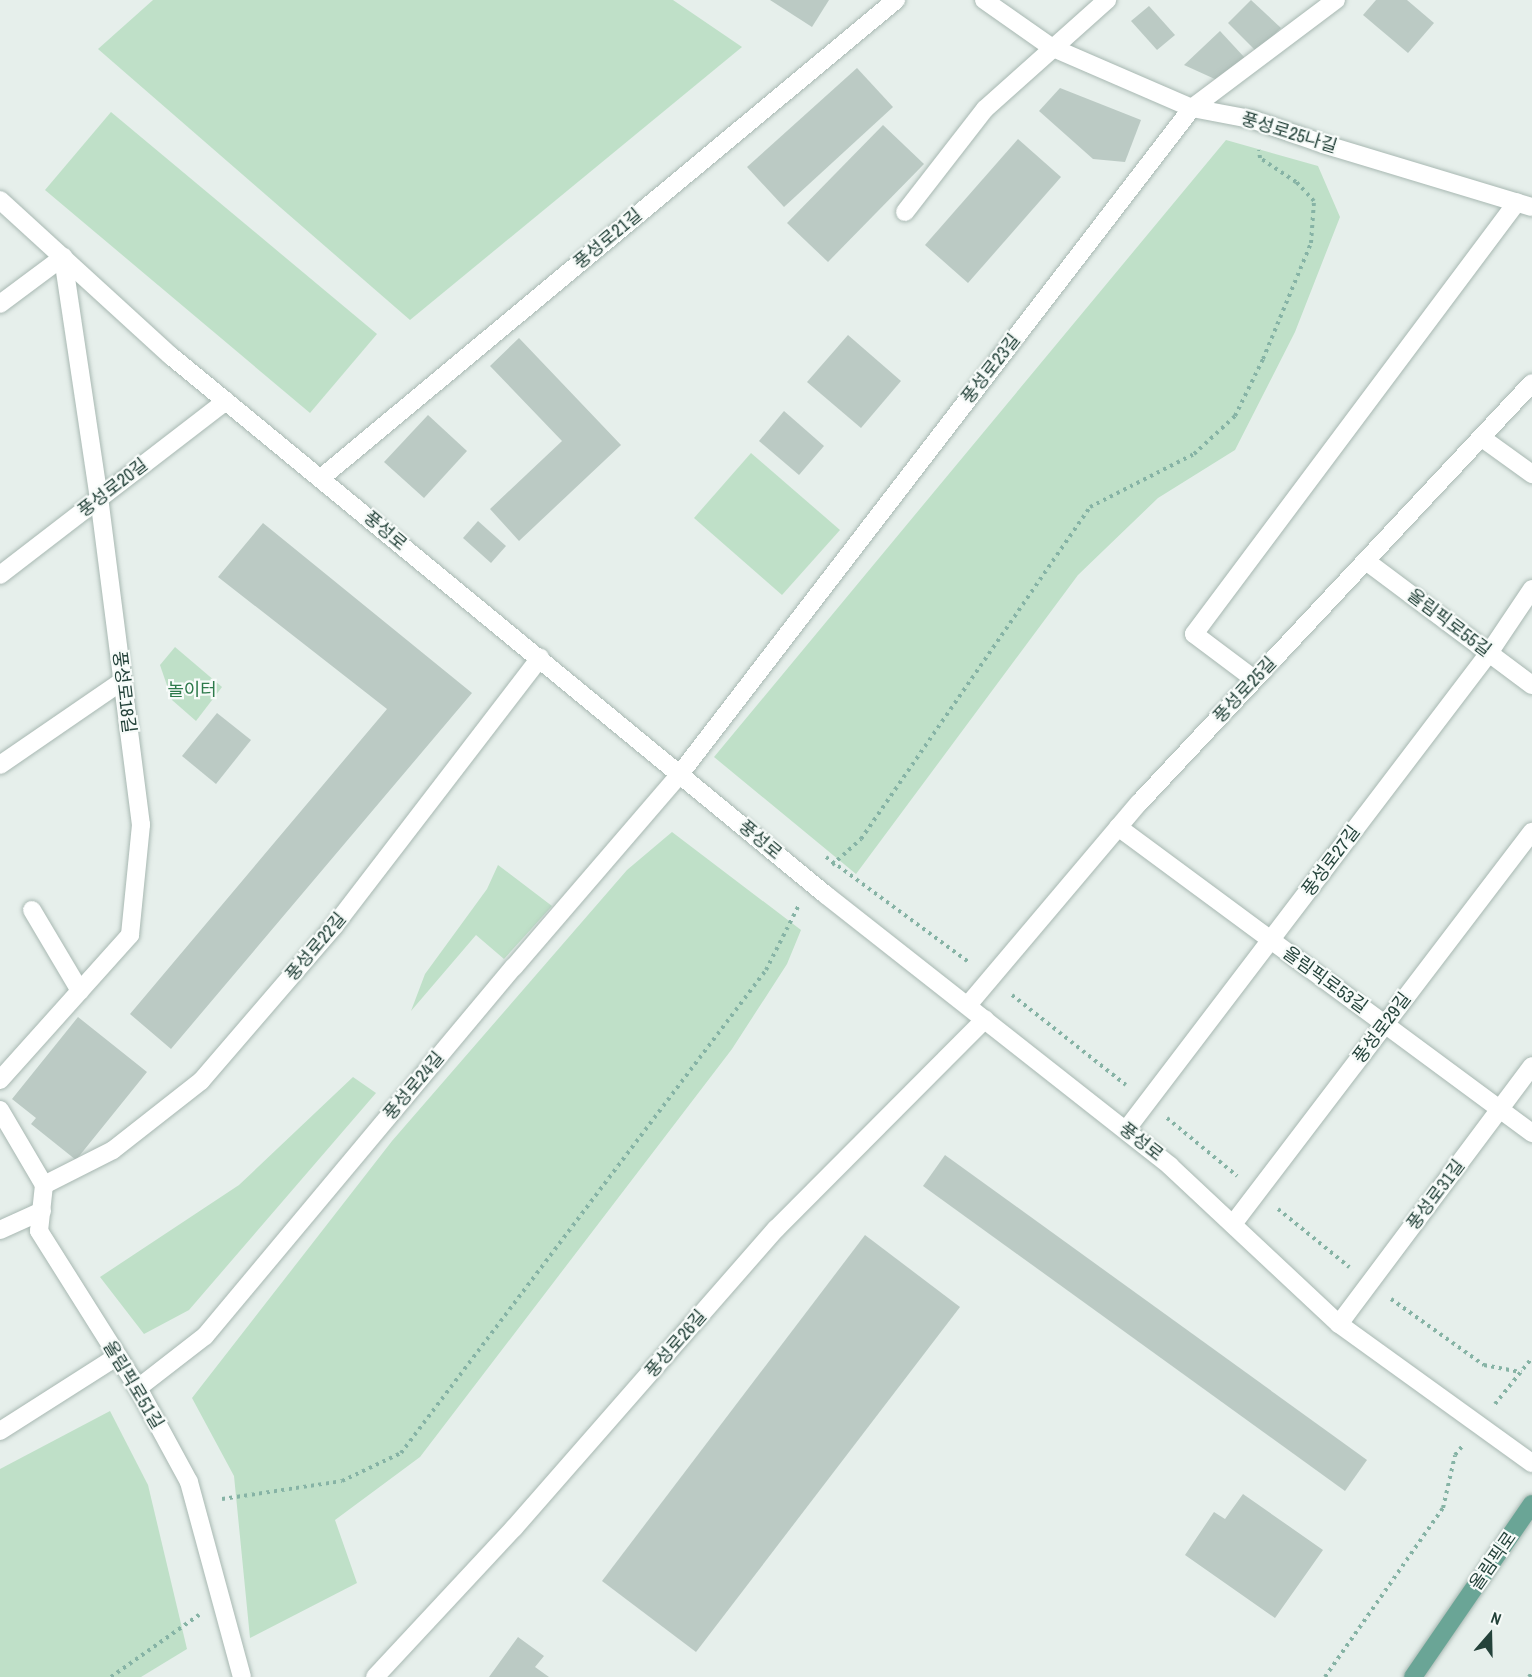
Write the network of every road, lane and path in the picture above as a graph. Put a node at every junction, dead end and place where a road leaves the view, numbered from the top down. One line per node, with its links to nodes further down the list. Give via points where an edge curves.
1 (896, 0): 17 (street, 풍성로21길)
2 (984, 0): 5 (street, 풍성로25나길)
3 (1107, 0): 5 (street)
4 (1336, 0): 6 (street, 풍성로23길)
5 (1051, 47): 6 (street, 풍성로25나길); 10 (street, via 985,110)
6 (1192, 108): 7 (street, 풍성로25나길); 28 (street, 풍성로23길)
7 (1251, 119): 9 (street, 풍성로25나길); 32 (path, via 1260,158 1296,182 1314,201 1311,243 1235,416 1194,454 1090,507 861,839)
8 (0, 200): 11 (street, 풍성로)
9 (1524, 204): 24 (street, via 1194,634)
10 (905, 212)
11 (63, 257): 12 (street); 14 (street, 풍성로); 18 (street, 풍성로18길)
12 (0, 304)
13 (1532, 383): 15 (street, 풍성로25길)
14 (226, 401): 17 (street, 풍성로); 18 (street, 풍성로20길)
15 (1482, 438): 16 (street); 19 (street, 풍성로25길)
16 (1532, 474)
17 (321, 478): 23 (street, 풍성로)
18 (99, 499): 20 (street, 풍성로20길); 25 (street, 풍성로18길)
19 (1366, 561): 22 (street, 올림픽로55길); 24 (street, 풍성로25길)
20 (0, 575)
21 (1532, 589): 22 (street, 풍성로27길)
22 (1489, 653): 26 (street, 올림픽로55길); 35 (street, 풍성로27길)
23 (540, 658): 28 (street, 풍성로); 48 (street, 풍성로22길, via 335,925 201,1081 113,1150)
24 (1254, 679): 29 (street, 풍성로25길)
25 (122, 681): 27 (street); 37 (street, 풍성로18길, via 141,825 130,936)
26 (1532, 685)
27 (0, 765)
28 (680, 774): 33 (street, 풍성로); 58 (street, 풍성로24길, via 205,1336)
29 (1118, 827): 35 (street, 올림픽로53길); 36 (street, 풍성로25길)
30 (1532, 832): 40 (street, 풍성로29길)
31 (825, 856): 32 (path)
32 (834, 863): 33 (path); 36 (path)
33 (811, 882): 38 (street, 풍성로); 62 (path, via 766,970 401,1453 342,1481)
34 (32, 910): 37 (street)
35 (1271, 941): 40 (street, 올림픽로53길); 43 (street, 풍성로27길)
36 (991, 978): 38 (street, 풍성로25길); 43 (path)
37 (80, 991): 42 (street, 풍성로18길)
38 (968, 1005): 39 (street, 풍성로)
39 (985, 1019): 46 (street, 풍성로); 68 (street, 풍성로26길, via 776,1229 514,1528)
40 (1385, 1024): 45 (street, 올림픽로53길); 49 (street, 풍성로29길)
41 (1532, 1066): 45 (street, 풍성로31길)
42 (0, 1080)
43 (1148, 1102): 46 (street, 풍성로27길); 49 (path)
44 (0, 1110): 48 (street)
45 (1500, 1110): 47 (street, 올림픽로53길); 53 (street, 풍성로31길)
46 (1126, 1130): 51 (street, 풍성로)
47 (1532, 1133)
48 (44, 1185): 50 (street, 올림픽로51길)
49 (1257, 1192): 51 (street, 풍성로29길); 53 (path)
50 (42, 1211): 52 (street); 55 (street, 올림픽로51길, via 39,1231)
51 (1233, 1224): 54 (street, 풍성로)
52 (0, 1230)
53 (1370, 1283): 54 (street, 풍성로31길); 57 (path, via 1484,1365)
54 (1339, 1324): 59 (street, 풍성로)
55 (116, 1357): 58 (street, 올림픽로51길); 60 (street)
56 (1532, 1358): 57 (path)
57 (1521, 1372): 59 (path)
58 (138, 1388): 62 (street, 올림픽로51길, via 189,1482)
59 (1479, 1425): 61 (street, 풍성로); 69 (path, via 1455,1455 1443,1508)
60 (0, 1431)
61 (1532, 1463)
62 (194, 1502): 64 (street, 올림픽로51길)
63 (1532, 1504): 70 (main road, 올림픽로)
64 (221, 1599): 66 (path); 67 (street, 올림픽로51길)
65 (1532, 1673): 71 (path)
66 (111, 1677)
67 (242, 1677)
68 (375, 1677)
69 (1325, 1677)
70 (1413, 1677)
71 (1529, 1677)

